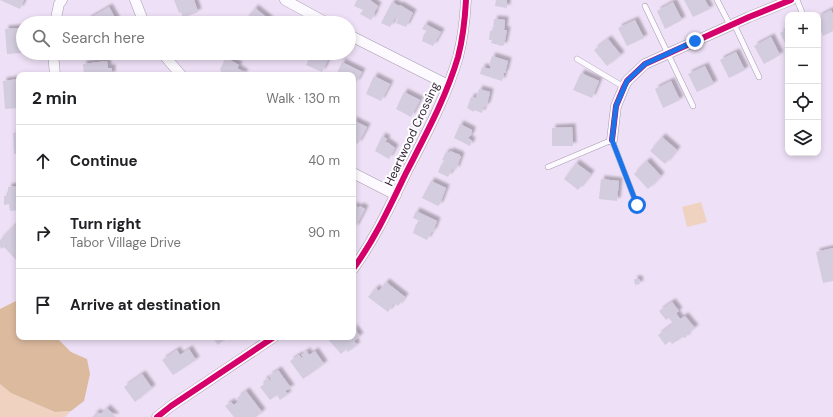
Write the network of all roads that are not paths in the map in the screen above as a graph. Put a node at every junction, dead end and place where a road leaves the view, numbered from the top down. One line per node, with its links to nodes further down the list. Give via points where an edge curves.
1 (62, 0): 10 (street)
2 (135, 0): 11 (street)
3 (285, 0): 12 (street)
4 (466, 0): 22 (street, Heartwood Crossing, via 464,30)
5 (717, 0): 13 (lane)
6 (791, 0): 13 (street)
7 (797, 0): 9 (lane)
8 (645, 6): 15 (lane)
9 (802, 12)
10 (56, 16)
11 (141, 16)
12 (314, 16)
13 (732, 24): 15 (street); 21 (lane)
14 (356, 39): 22 (street)
15 (668, 53): 23 (street, via 645,64); 24 (lane)
16 (577, 59): 23 (lane)
17 (54, 60): 19 (street)
18 (168, 60): 20 (street)
19 (55, 72)
20 (178, 72)
21 (759, 77)
22 (448, 85): 28 (street, Heartwood Crossing)
23 (624, 87): 25 (street, via 616,106)
24 (693, 106)
25 (612, 140): 26 (lane); 29 (lane)
26 (548, 167)
27 (356, 174): 28 (street)
28 (396, 194): 30 (street, Heartwood Crossing, via 368,248)
29 (637, 205)
30 (356, 264)
31 (270, 340): 32 (street)
32 (157, 417)

